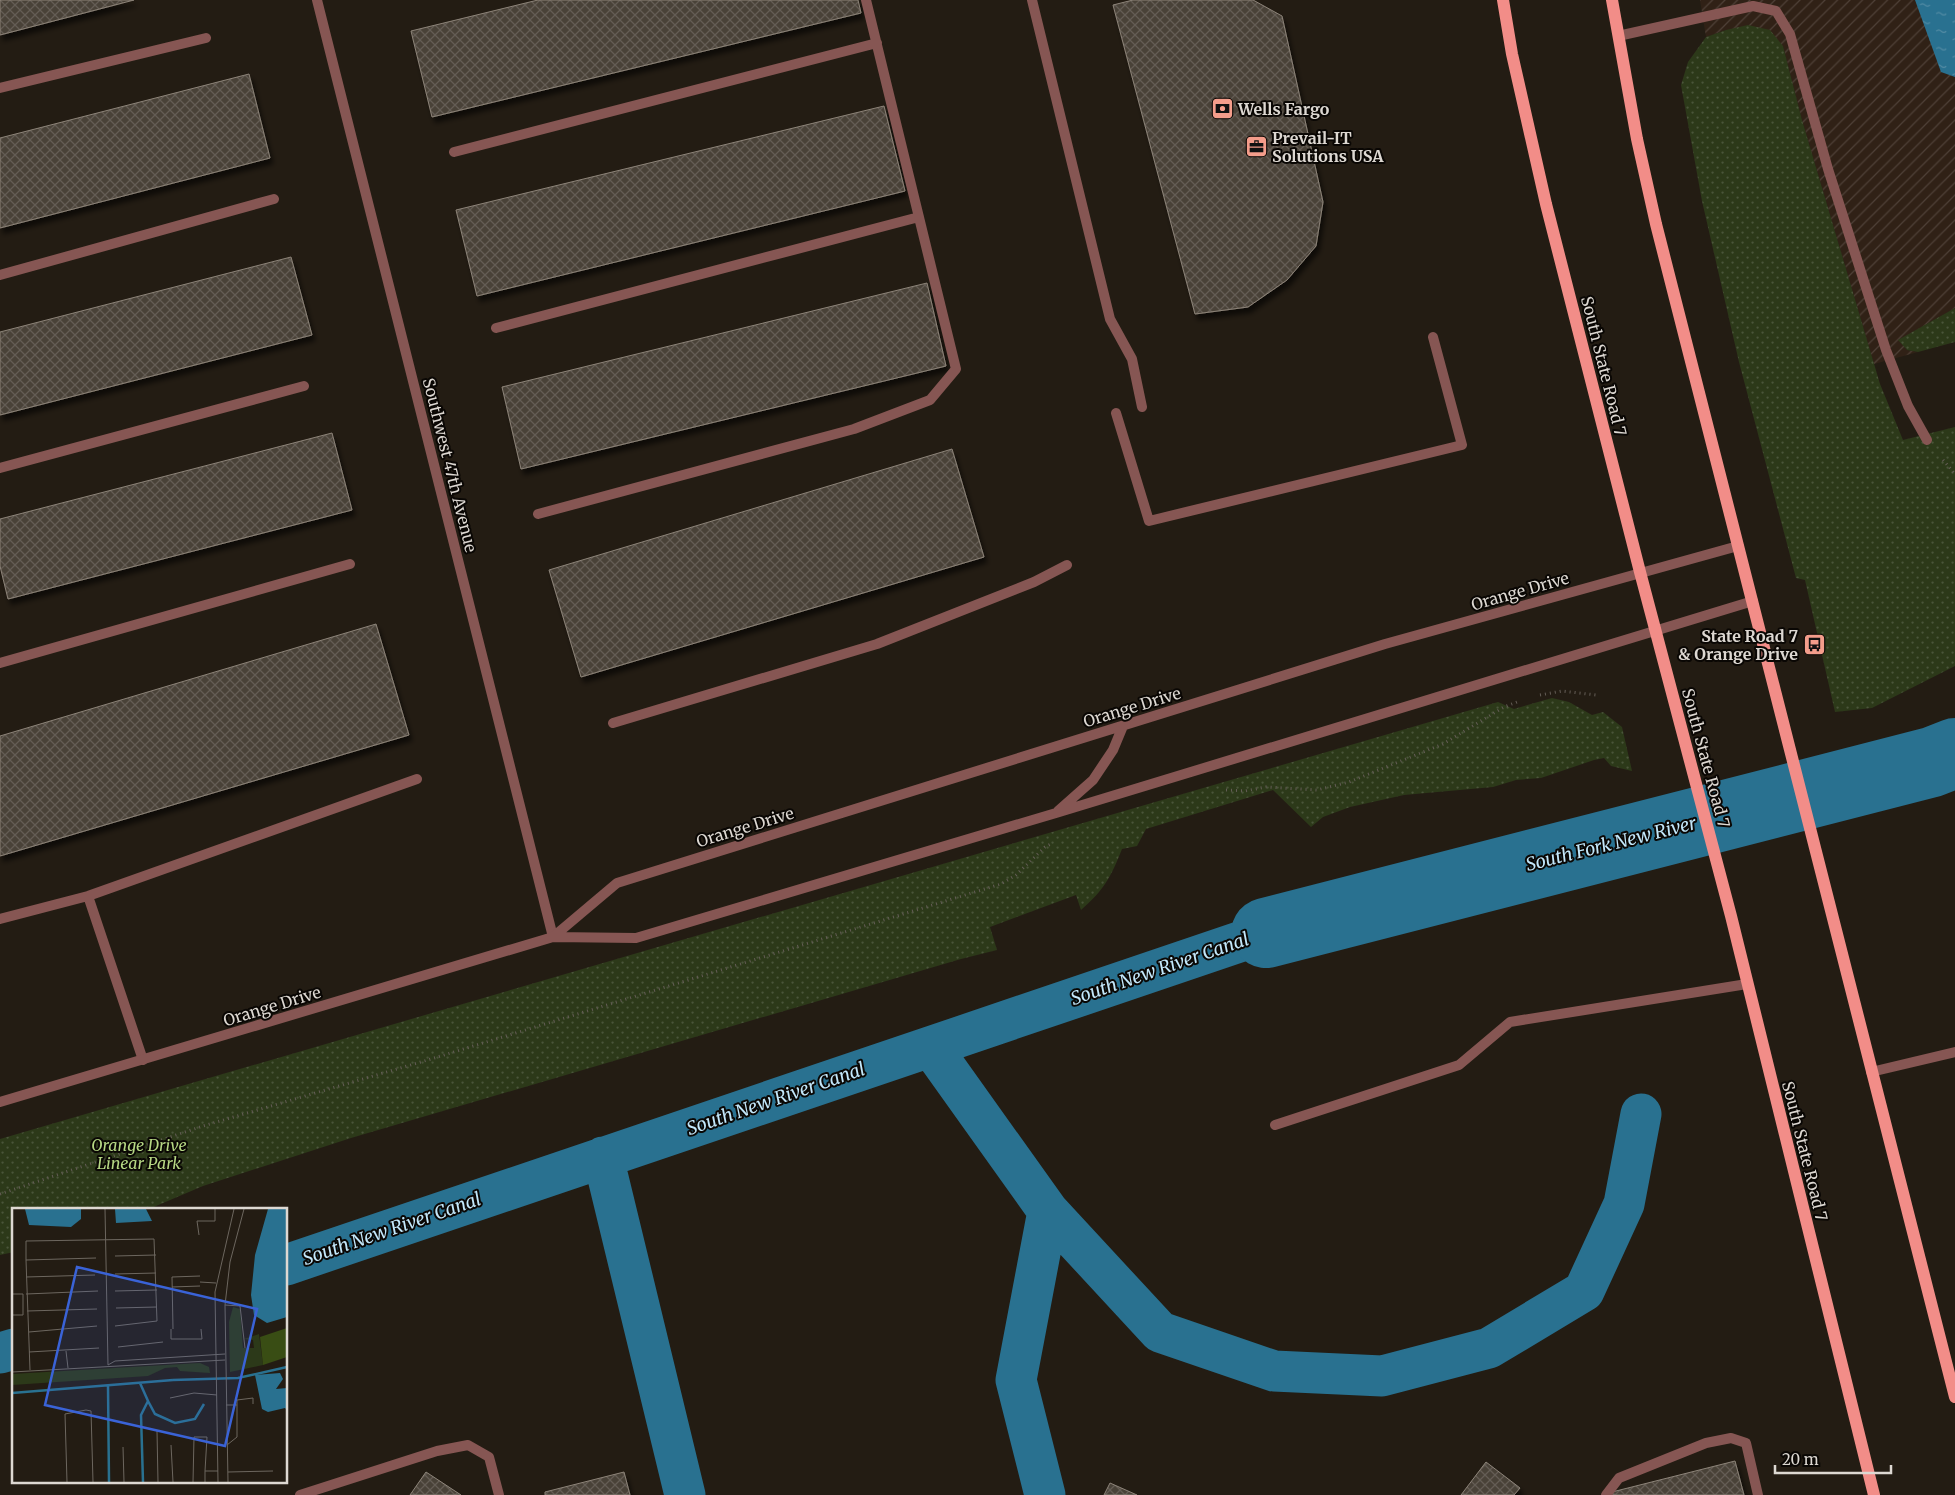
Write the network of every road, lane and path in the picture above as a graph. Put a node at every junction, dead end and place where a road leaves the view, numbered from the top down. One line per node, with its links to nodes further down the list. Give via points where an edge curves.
1 (317, 0): 40 (street, Southwest 47th Avenue)
2 (866, 0): 8 (street)
3 (1032, 0): 17 (street, via 1110,318 1132,359)
4 (1503, 0): 25 (main road, South State Road 7, via 1546,204)
5 (1612, 0): 6 (main road)
6 (1618, 36): 19 (street, via 1753,6 1776,12 1790,34 1828,169 1886,350 1908,406); 22 (main road, via 1654,214)
7 (206, 38): 9 (street)
8 (876, 43): 10 (street); 12 (street)
9 (0, 88)
10 (454, 152)
11 (274, 199): 13 (street)
12 (919, 217): 14 (street); 21 (street, via 956,369 930,400 854,429)
13 (0, 275)
14 (496, 328)
15 (1433, 337): 18 (street, via 1462,445 1158,519 1149,521)
16 (304, 386): 20 (street)
17 (1142, 407)
18 (1116, 413)
19 (1927, 440)
20 (0, 468)
21 (538, 514)
22 (1738, 546): 25 (street, Orange Drive); 26 (main road)
23 (350, 564): 28 (street)
24 (1067, 565): 32 (street, via 1034,582 877,644)
25 (1640, 572): 27 (main road, South State Road 7); 33 (street, Orange Drive, via 1386,644)
26 (1753, 601): 27 (street, Orange Drive); 44 (main road)
27 (1655, 629): 36 (street, Orange Drive); 41 (main road, South State Road 7)
28 (0, 663)
29 (1596, 695): 30 (path, via 1562,691)
30 (1531, 698)
31 (1522, 701): 35 (path, via 1504,707 1443,744 1349,782 1317,790 1266,787)
32 (614, 723)
33 (1123, 726): 36 (street, via 1113,750 1093,780); 40 (street, Orange Drive, via 617,883)
34 (416, 778): 38 (street)
35 (1218, 792)
36 (1056, 814): 40 (street, Orange Drive, via 636,938)
37 (1057, 840): 47 (path, via 1001,884 203,1126)
38 (88, 896): 39 (street); 43 (street)
39 (0, 919)
40 (553, 937): 43 (street, Orange Drive)
41 (1747, 984): 46 (street, via 1510,1022 1459,1065); 53 (main road, South State Road 7)
42 (1955, 1052): 44 (street)
43 (143, 1060): 45 (street, Orange Drive)
44 (1871, 1072): 48 (main road)
45 (0, 1102)
46 (1275, 1125)
47 (0, 1194)
48 (1955, 1397)
49 (300, 1495): 50 (street, via 437,1451 468,1445 489,1457)
50 (499, 1495)
51 (1606, 1495): 52 (street, via 1619,1478 1706,1443 1730,1438 1746,1443)
52 (1758, 1495)
53 (1874, 1495)

